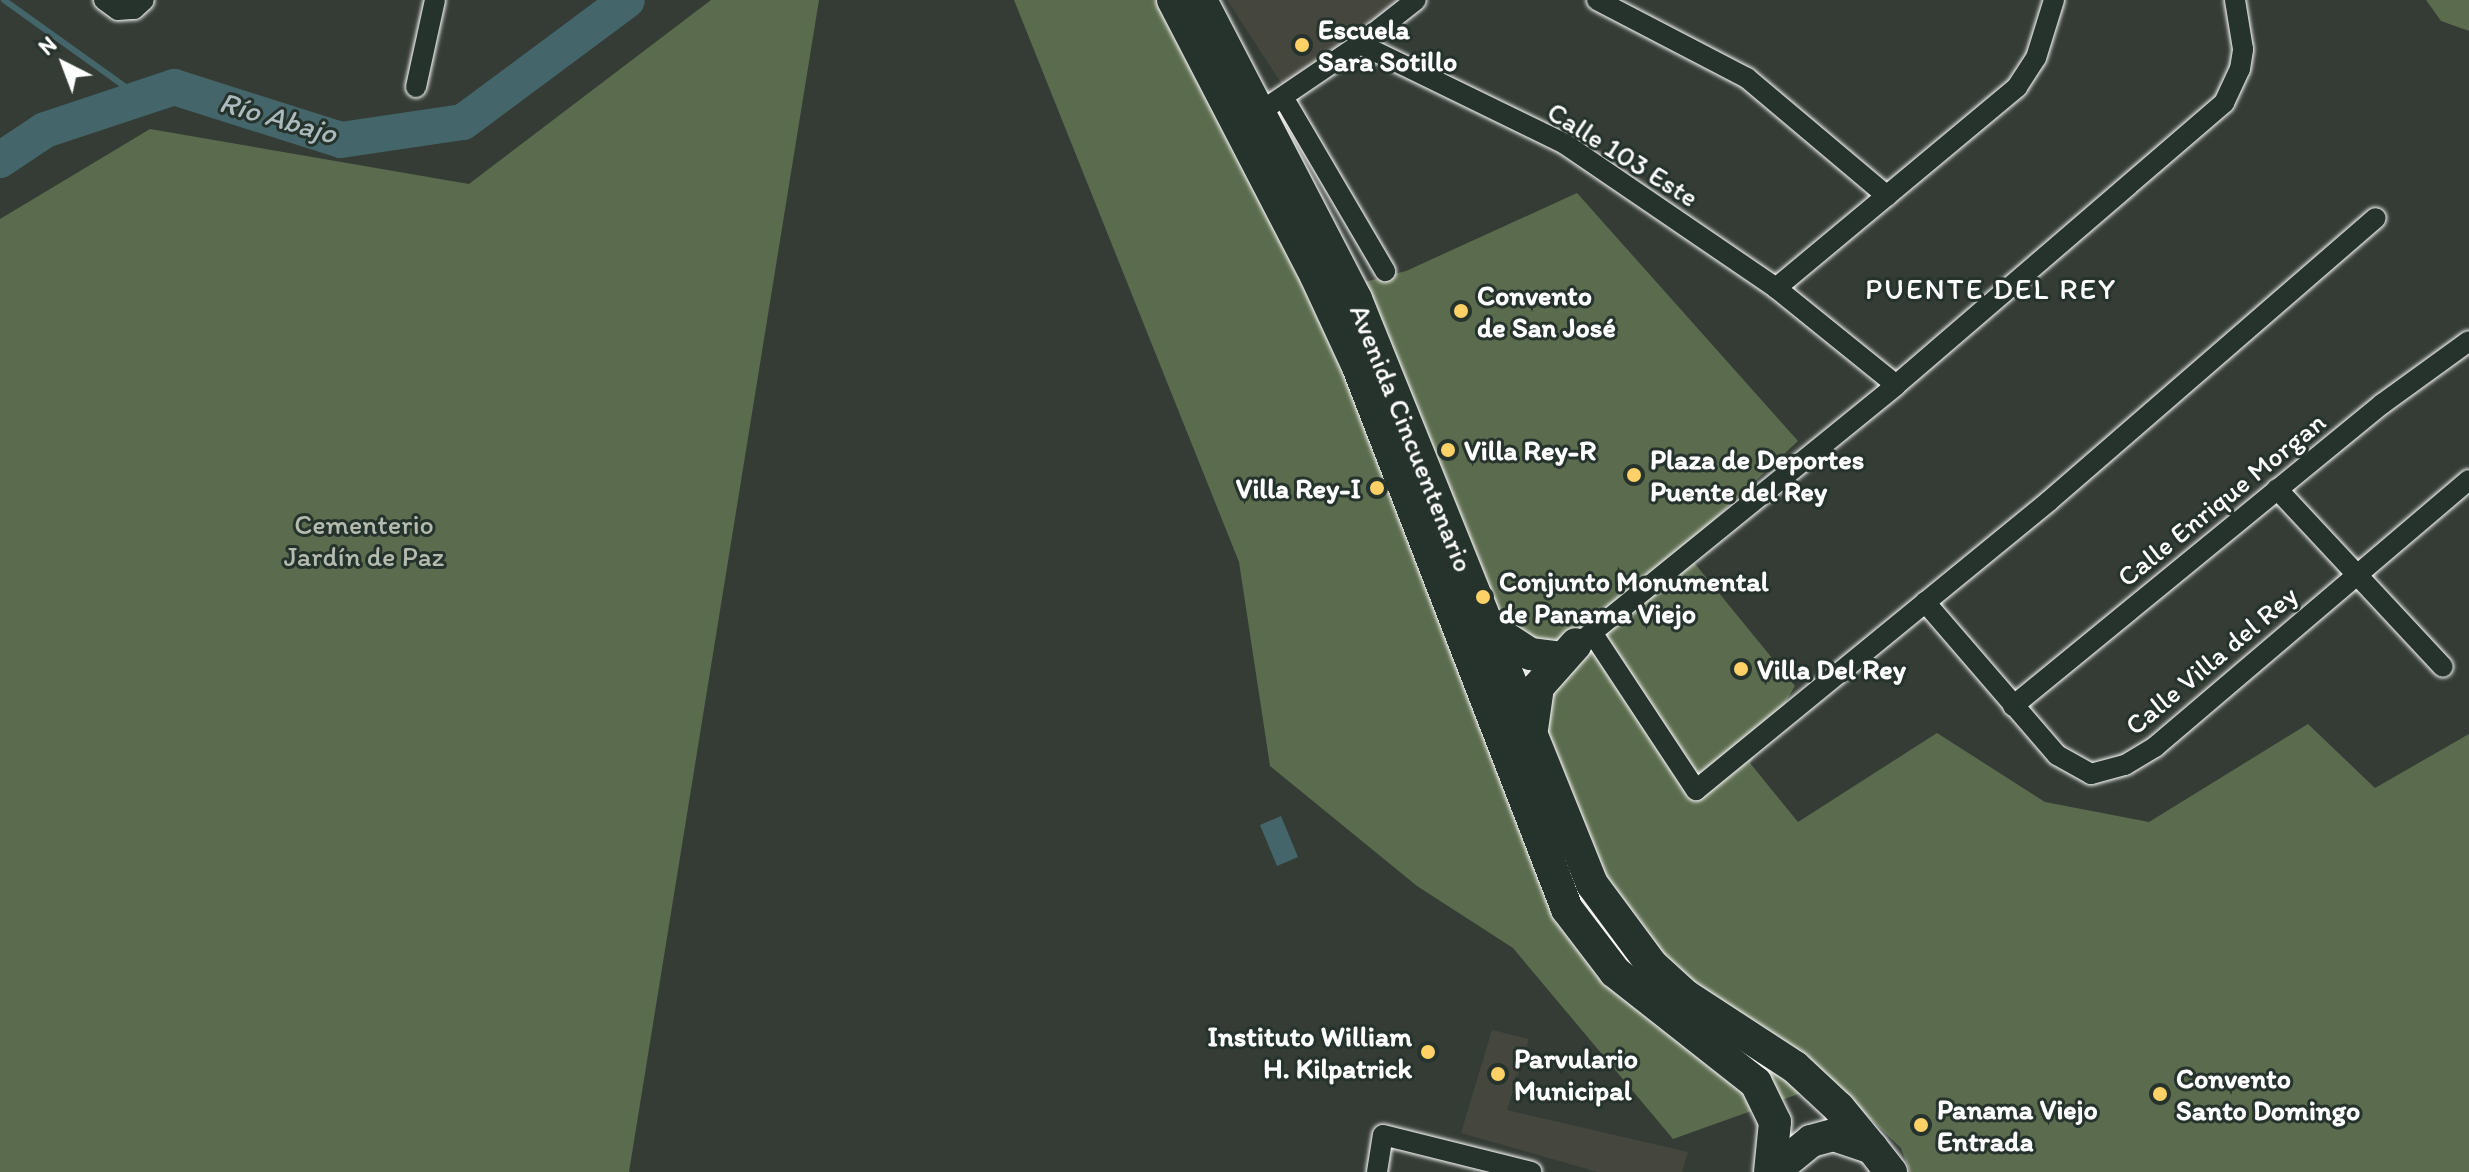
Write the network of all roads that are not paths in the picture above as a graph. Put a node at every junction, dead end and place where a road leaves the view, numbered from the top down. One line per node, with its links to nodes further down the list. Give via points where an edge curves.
1 (104, 0): 9 (street, via 118,10 134,9)
2 (435, 0): 11 (street)
3 (1173, 0): 29 (main road, Avenida Cincuentenario, via 1352,354 1553,880)
4 (1201, 0): 12 (main road, Avenida Cincuentenario)
5 (1416, 0): 10 (street)
6 (1597, 0): 13 (street, via 1747,78)
7 (2054, 0): 13 (street, via 2036,58 2017,87)
8 (2235, 0): 18 (street, via 2243,49 2224,103)
9 (144, 1)
10 (1360, 44): 12 (street); 16 (street, Calle 103 Este, via 1565,144)
11 (416, 87)
12 (1272, 104): 15 (street); 23 (main road, Avenida Cincuentenario)
13 (1887, 196): 16 (street)
14 (2376, 218): 22 (street)
15 (1385, 271)
16 (1776, 288): 18 (street, Calle 103 Este)
17 (2469, 341): 20 (street, Calle Enrique Morgan)
18 (1896, 385): 24 (street)
19 (2469, 480): 21 (street, Calle Villa del Rey)
20 (2277, 489): 21 (street); 27 (street, Calle Enrique Morgan)
21 (2357, 574): 25 (street); 27 (street, Calle Villa del Rey, via 2155,747 2125,765 2091,774 2057,755)
22 (1925, 602): 24 (street, via 1696,790); 27 (street, Calle Villa del Rey)
23 (1489, 627): 24 (main road, via 1530,654); 26 (main road, Avenida Cincuentenario)
24 (1575, 645): 26 (street); 28 (main road, via 1538,687)
25 (2443, 667)
26 (1513, 684): 28 (main road, Avenida Cincuentenario); 29 (main road, via 1508,727)
27 (2013, 706)
28 (1532, 732): 30 (main road, Avenida Cincuentenario, via 1592,884 1636,947 1686,996 1795,1067 1839,1108)
29 (1587, 940): 33 (main road, Avenida Cincuentenario, via 1644,998 1727,1055 1756,1083 1775,1122)
30 (1881, 1160): 33 (main road, via 1847,1136 1822,1137 1789,1154)
31 (1377, 1172): 32 (street, via 1383,1135)
32 (1531, 1172)
33 (1771, 1172)

